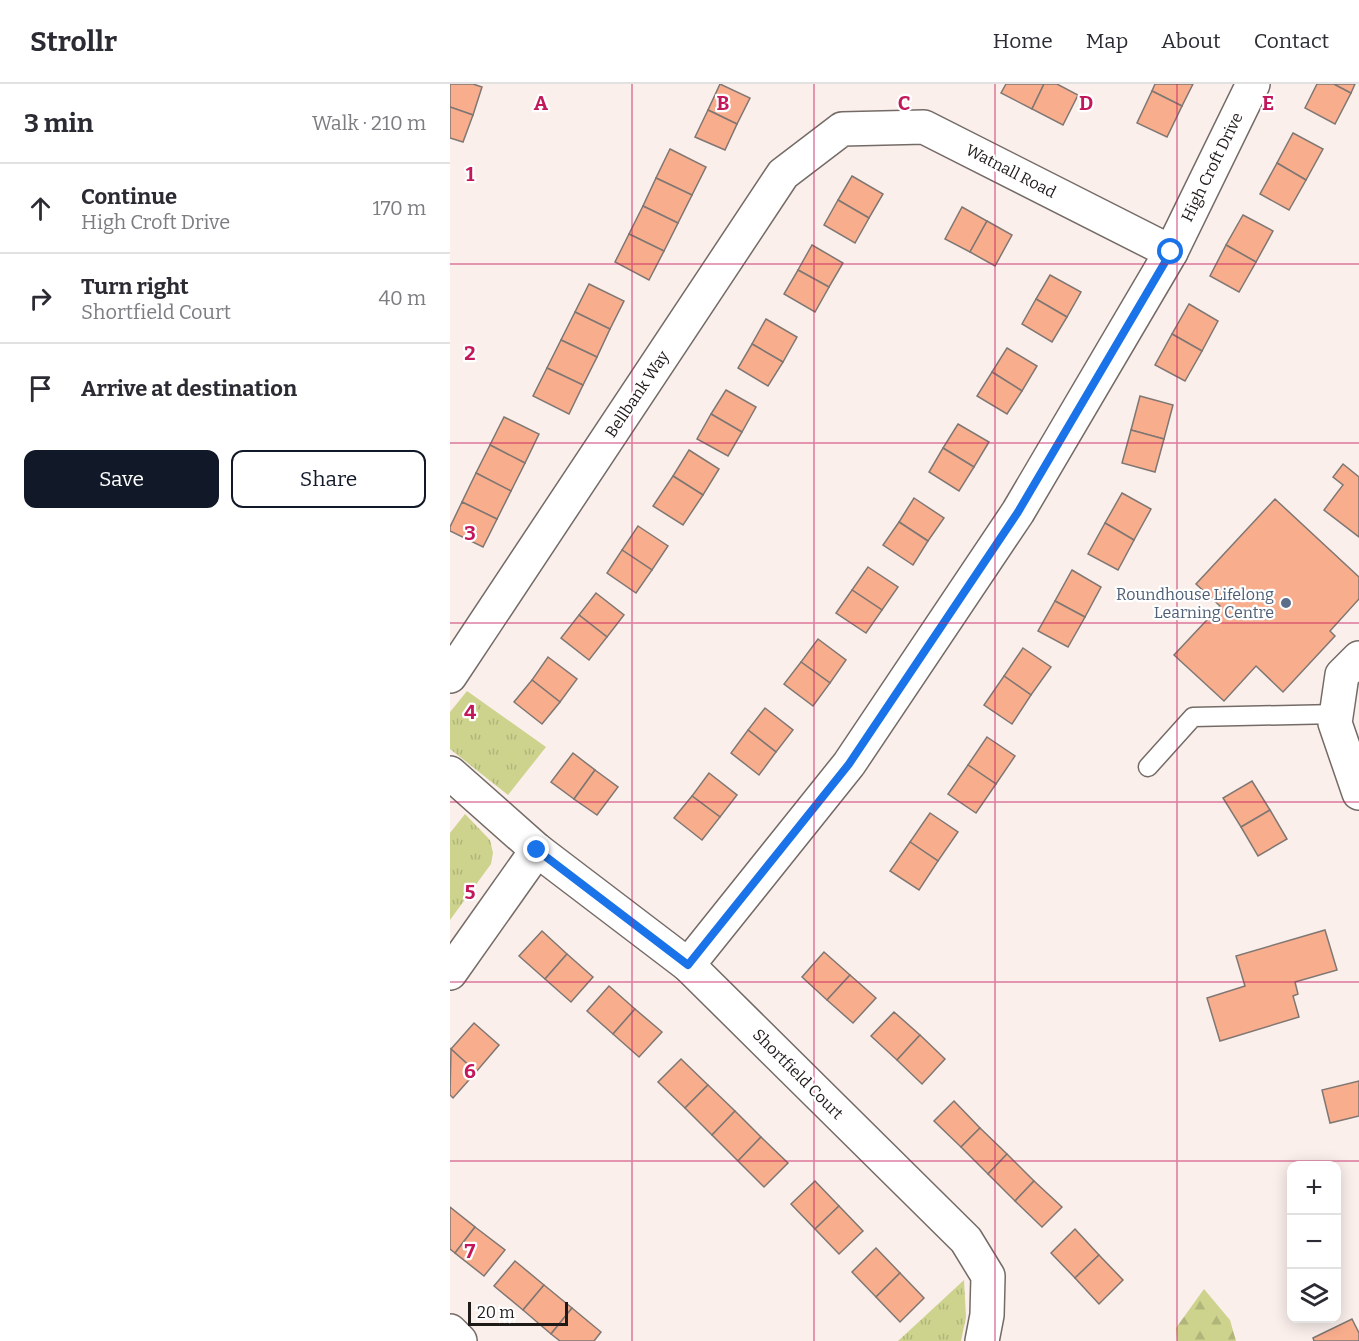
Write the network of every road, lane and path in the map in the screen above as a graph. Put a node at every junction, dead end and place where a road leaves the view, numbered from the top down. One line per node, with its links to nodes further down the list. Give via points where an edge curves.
1 (1253, 84): 3 (street, High Croft Drive)
2 (842, 129): 3 (street, Watnall Road, via 924,127); 5 (street, Bellbank Way, via 783,174)
3 (1171, 252): 11 (street, High Croft Drive, via 1018,512 849,764)
4 (1359, 658): 6 (street, via 1342,675)
5 (450, 676)
6 (1337, 714): 7 (lane, via 1193,717); 9 (street, via 1335,723)
7 (1148, 767)
8 (450, 773): 10 (street, Shortfield Court)
9 (1359, 794)
10 (537, 850): 11 (street, Shortfield Court); 12 (street)
11 (688, 965): 15 (street, Shortfield Court, via 966,1240 988,1276)
12 (450, 973)
13 (450, 1331): 14 (street)
14 (460, 1341)
15 (982, 1341)

